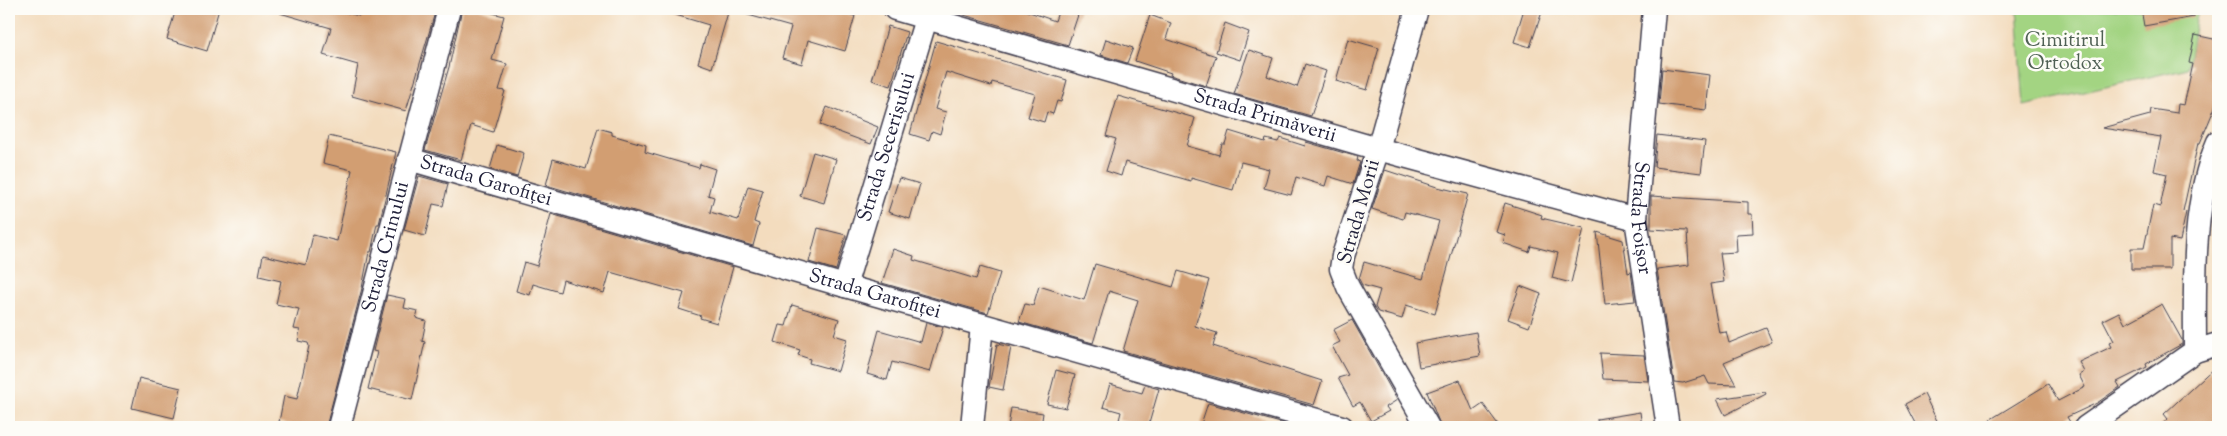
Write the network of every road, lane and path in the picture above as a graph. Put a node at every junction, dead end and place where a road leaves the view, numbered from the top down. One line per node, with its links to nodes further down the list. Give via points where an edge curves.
1 (449, 9): 8 (street, Strada Crinului)
2 (895, 9): 5 (street, Strada Primăverii)
3 (1417, 9): 7 (street, Strada Morii)
4 (1654, 9): 9 (street, Strada Foișor)
5 (928, 13): 7 (street, Strada Primăverii); 10 (street, Strada Secerișului)
6 (2218, 142): 13 (street, via 2200,208 2195,259)
7 (1378, 149): 9 (street, Strada Primăverii); 18 (street, Strada Morii, via 1341,269)
8 (410, 159): 10 (street, Strada Garofiței); 15 (street, Strada Crinului)
9 (1636, 219): 19 (street, Strada Foișor)
10 (845, 286): 11 (street, Strada Garofiței)
11 (982, 325): 16 (street); 17 (street, Strada Garofiței)
12 (2218, 344): 13 (street)
13 (2195, 351): 14 (street)
14 (2096, 424)
15 (339, 427)
16 (972, 427)
17 (1342, 427)
18 (1428, 427)
19 (1668, 427)

